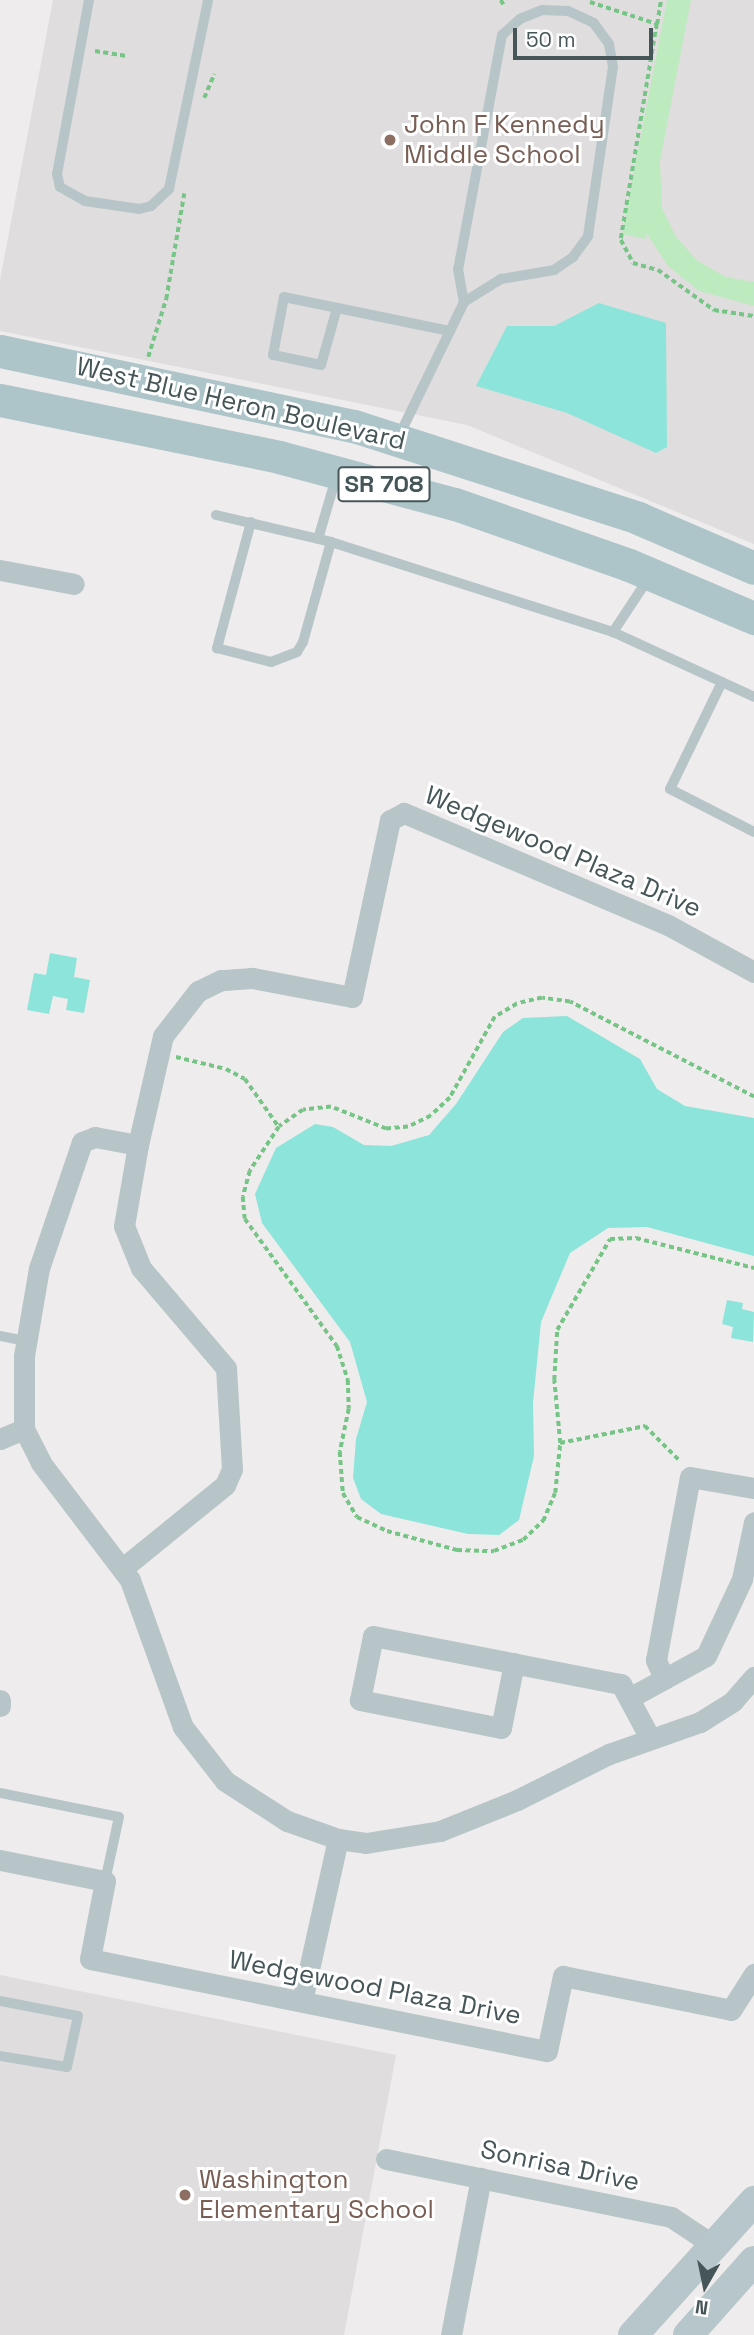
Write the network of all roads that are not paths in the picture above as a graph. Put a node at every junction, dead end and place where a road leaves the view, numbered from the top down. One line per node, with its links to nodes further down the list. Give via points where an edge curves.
1 (89, 0): 2 (lane, via 57,174 60,187 85,201 139,209 151,206 169,189)
2 (208, 0)
3 (464, 302): 3 (lane, via 500,279 554,270 573,257 588,236 613,67 609,44 594,23 569,11 542,10 520,19 502,34 458,269); 5 (lane)
4 (337, 308): 4 (lane, via 284,297 273,355 321,365); 5 (lane)
5 (450, 331): 8 (lane)
6 (0, 351): 8 (main road, West Blue Heron Boulevard / SR 708, via 265,403)
7 (0, 400): 9 (main road, West Blue Heron Boulevard / SR 708)
8 (398, 439): 11 (main road, West Blue Heron Boulevard / SR 708)
9 (338, 472): 11 (main road, via 354,460 403,468 590,529 607,530); 13 (lane); 18 (main road, West Blue Heron Boulevard / SR 708, via 455,504)
10 (216, 514): 12 (lane)
11 (638, 518): 15 (main road, West Blue Heron Boulevard / SR 708)
12 (251, 523): 13 (lane); 14 (lane, via 216,648 271,662 297,652)
13 (318, 539): 14 (lane)
14 (331, 542): 21 (lane)
15 (709, 548): 16 (main road, West Blue Heron Boulevard / SR 708); 18 (main road, via 680,556)
16 (754, 568)
17 (0, 570): 19 (street)
18 (651, 574): 20 (main road, West Blue Heron Boulevard / SR 708); 21 (lane)
19 (74, 584)
20 (754, 618)
21 (613, 632): 22 (lane)
22 (723, 682): 23 (lane); 24 (lane, via 670,789)
23 (754, 697)
24 (754, 832)
25 (754, 972): 26 (street, Wedgewood Plaza Drive, via 668,925 404,813 390,820 352,997 252,978 220,980 198,991 178,1013 157,1053)
26 (138, 1145): 28 (street, via 95,1137 82,1142 75,1152 65,1200 39,1268); 33 (street, Wedgewood Plaza Drive, via 124,1226 141,1268 226,1368 232,1469 225,1485)
27 (0, 1336): 28 (lane)
28 (25, 1341): 29 (street)
29 (24, 1429): 30 (street); 33 (street, via 41,1463)
30 (0, 1440)
31 (754, 1488): 36 (street, via 690,1477 656,1660)
32 (754, 1522): 36 (street, via 743,1579 706,1656)
33 (123, 1569): 42 (street, via 147,1620 174,1707 206,1761 263,1809)
34 (514, 1663): 34 (street, via 373,1636 360,1700 501,1727); 37 (street, via 621,1684)
35 (754, 1677): 40 (street, via 717,1714)
36 (664, 1679): 37 (street)
37 (631, 1697): 40 (street)
38 (0, 1700): 39 (street)
39 (0, 1706)
40 (650, 1738): 42 (street, via 440,1831 390,1842)
41 (0, 1793): 44 (lane, via 119,1817)
42 (338, 1839): 47 (street)
43 (0, 1860): 44 (street)
44 (105, 1881): 47 (street, Wedgewood Plaza Drive, via 90,1959)
45 (754, 1974): 47 (street, Wedgewood Plaza Drive, via 731,2010 563,1976 547,2051)
46 (0, 2001): 48 (lane, via 78,2016 67,2067)
47 (302, 2001)
48 (0, 2056)
49 (386, 2159): 50 (street, Sonrisa Drive)
50 (481, 2178): 52 (street, Sonrisa Drive, via 671,2217); 54 (street)
51 (754, 2202): 52 (street)
52 (715, 2246): 55 (street)
53 (754, 2261): 56 (street)
54 (451, 2335)
55 (633, 2335)
56 (688, 2335)

